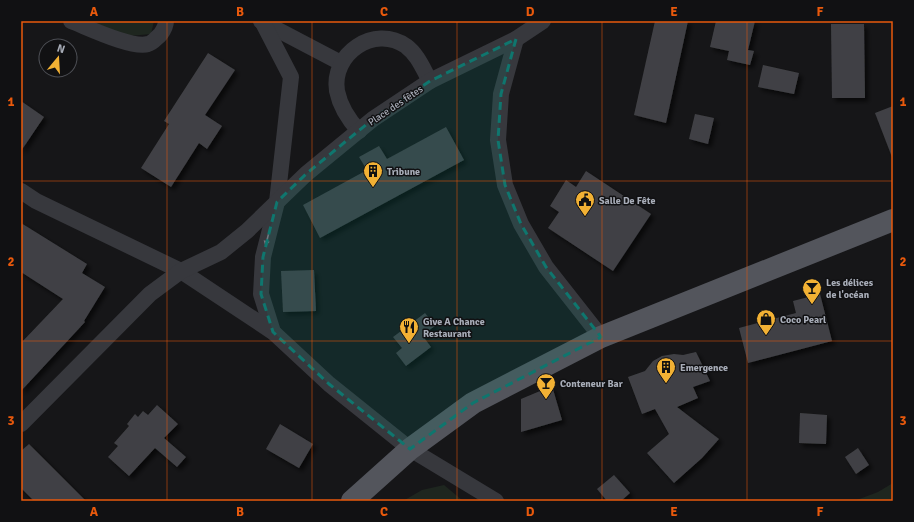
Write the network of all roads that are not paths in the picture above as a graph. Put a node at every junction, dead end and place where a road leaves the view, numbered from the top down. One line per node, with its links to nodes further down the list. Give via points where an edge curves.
1 (71, 21): 2 (street, via 140,45 152,42 163,31)
2 (166, 21)
3 (262, 21): 6 (street); 10 (street, via 291,76)
4 (543, 21): 5 (street)
5 (516, 39): 7 (street); 14 (street, via 501,94 498,140 505,185 521,224 546,267)
6 (341, 63): 7 (street, Place des fêtes, via 350,51 362,42 392,40 417,56); 8 (street, Place des fêtes, via 337,77 337,92 348,119)
7 (430, 81): 8 (street, Place des fêtes)
8 (359, 131): 10 (street, via 306,174)
9 (21, 191): 12 (street)
10 (277, 202): 12 (street, via 221,252); 13 (street, one-way to 13, via 263,257 261,294)
11 (893, 220): 14 (main road)
12 (181, 271): 13 (street); 15 (street, via 150,294)
13 (273, 332): 16 (street, via 329,384)
14 (601, 337): 16 (main road, via 473,402)
15 (21, 424)
16 (410, 449): 17 (main road); 18 (street)
17 (352, 501)
18 (496, 501)

